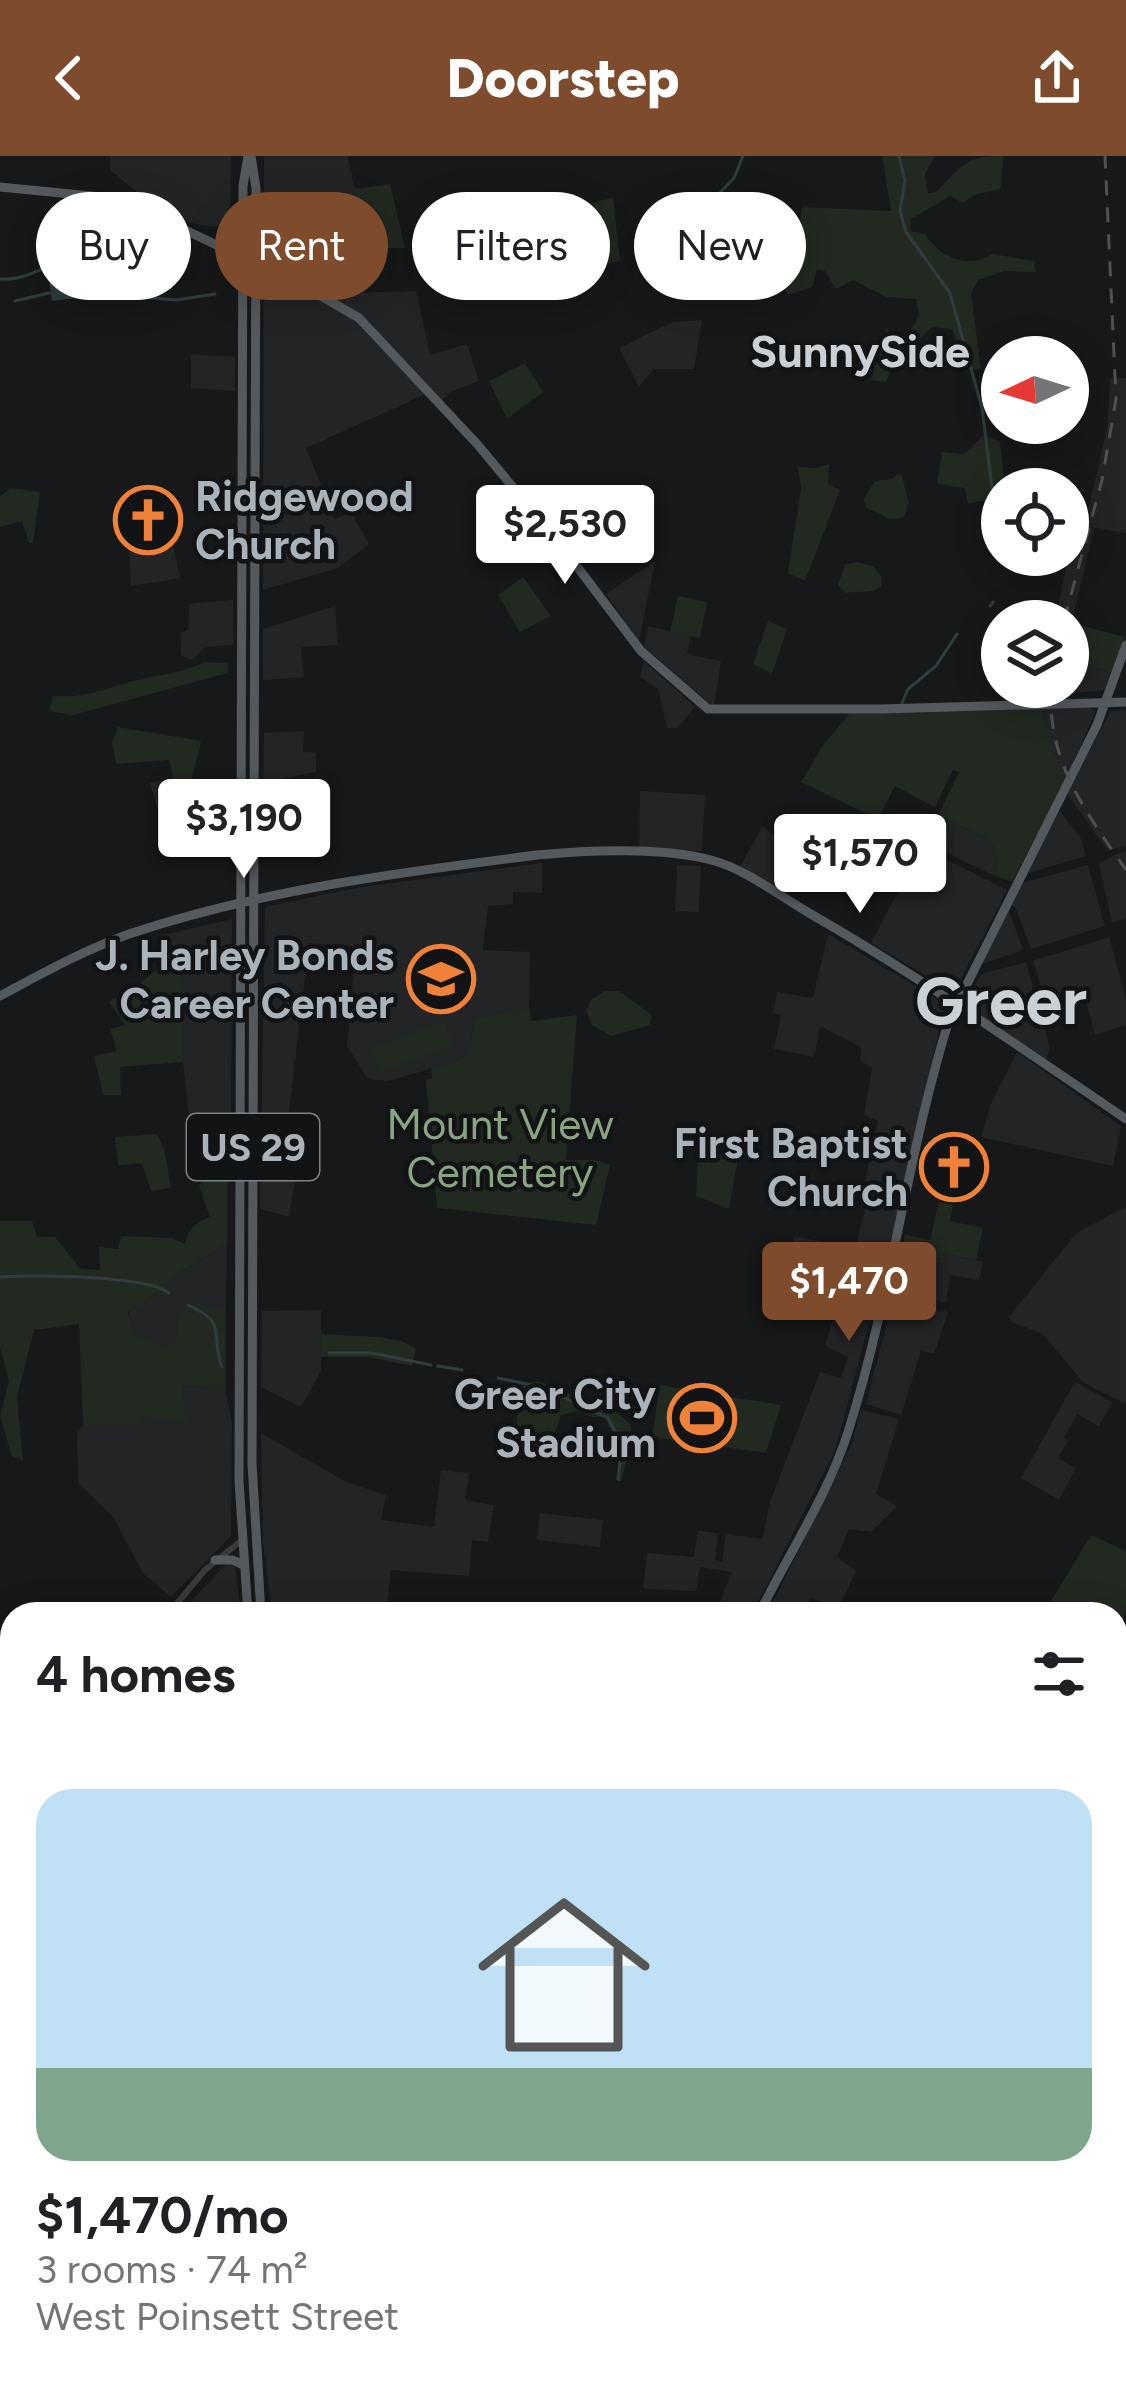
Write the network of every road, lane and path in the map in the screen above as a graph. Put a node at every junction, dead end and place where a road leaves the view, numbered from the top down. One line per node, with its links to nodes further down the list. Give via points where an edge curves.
1 (249, 156): 3 (main road, US 29); 4 (main road, US 29)
2 (0, 187): 5 (main road, via 121,199)
3 (243, 192)
4 (256, 192)
5 (215, 244)
6 (243, 300): 13 (main road, US 29)
7 (255, 300): 12 (main road, US 29)
8 (328, 300): 10 (main road, via 373,329 528,505 641,651 703,706)
9 (1126, 645): 10 (main road)
10 (1107, 702): 11 (main road); 15 (main road)
11 (1126, 702)
12 (254, 902): 13 (main road); 15 (main road, via 537,855 697,857 775,892); 22 (main road, US 29, via 251,1464)
13 (241, 905): 14 (main road, via 110,941); 17 (main road, US 29)
14 (0, 996)
15 (957, 1004): 16 (main road); 23 (main road, via 847,1434)
16 (1126, 1119)
17 (242, 1540): 18 (street); 19 (main road, US 29)
18 (215, 1560): 19 (main road); 20 (street)
19 (243, 1565): 21 (main road, US 29)
20 (178, 1602)
21 (247, 1602)
22 (260, 1602)
23 (765, 1602)

